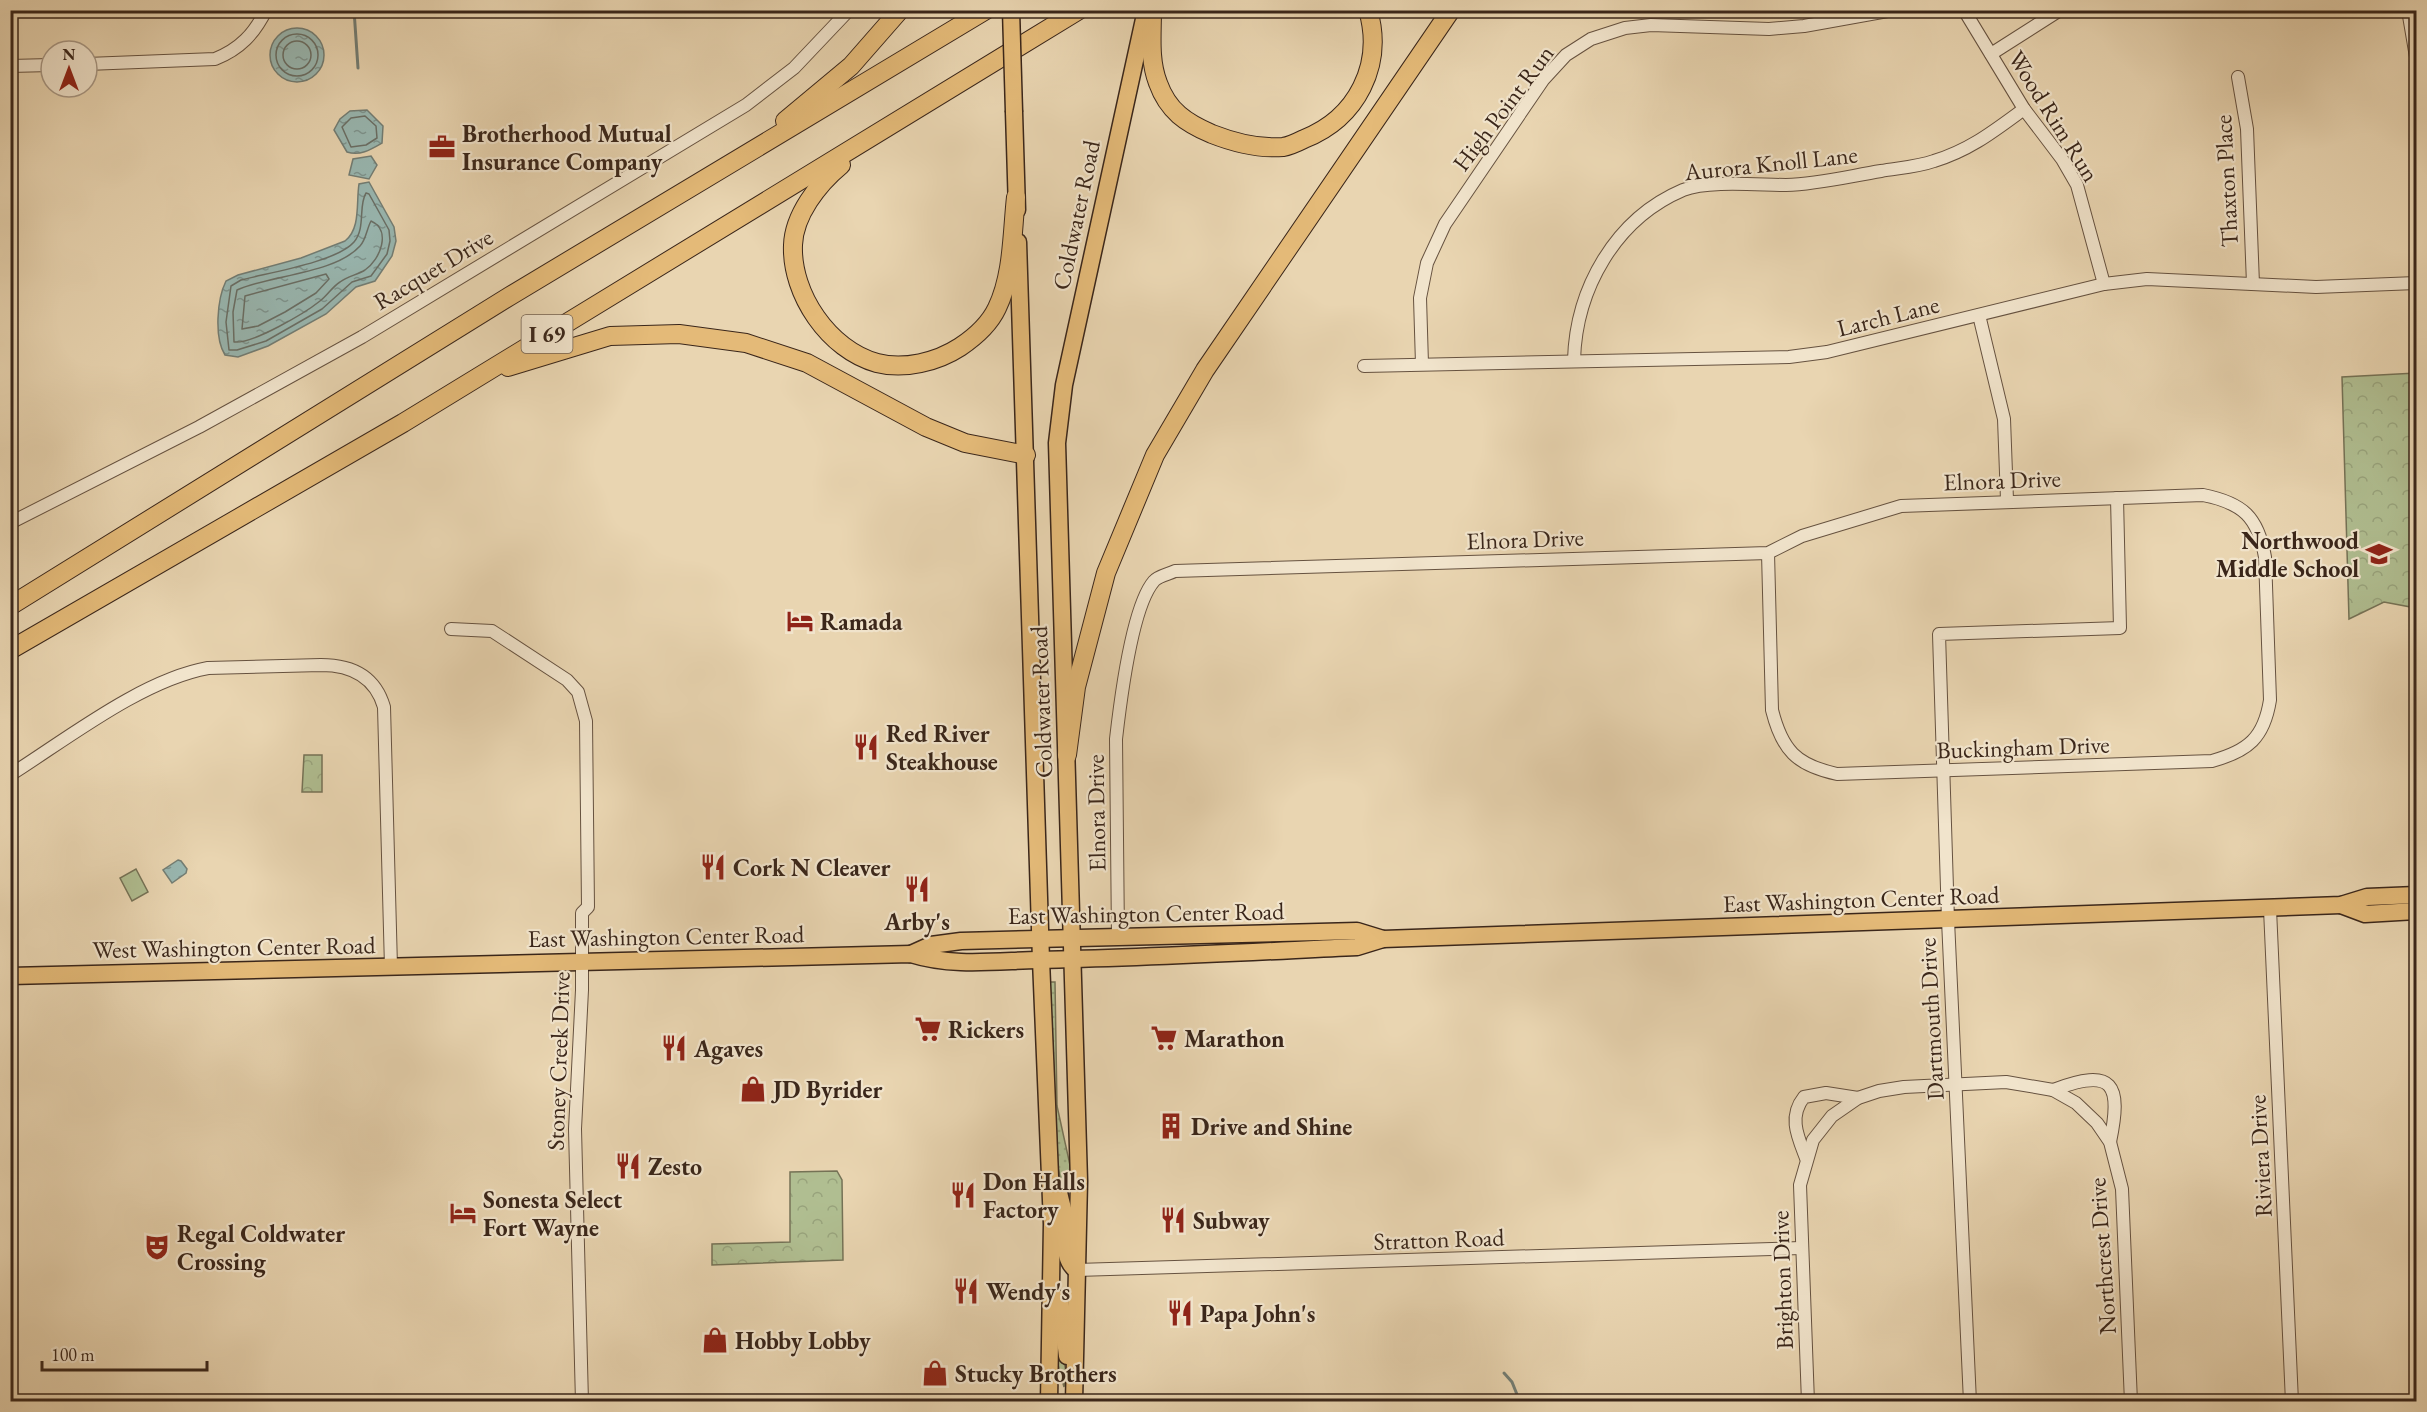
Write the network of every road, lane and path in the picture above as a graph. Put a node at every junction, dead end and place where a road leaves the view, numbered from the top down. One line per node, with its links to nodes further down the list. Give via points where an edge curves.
1 (266, 10): 18 (street, via 258,26 233,51 215,58)
2 (849, 10): 37 (street, Racquet Drive, via 794,68 746,105 362,337 200,427)
3 (900, 10): 24 (highway, via 851,66)
4 (986, 10): 24 (highway, I 69)
5 (1011, 10): 25 (main road, Coldwater Road, bridge)
6 (1080, 10): 23 (highway, I 69)
7 (1146, 10): 15 (main road, Coldwater Road)
8 (1152, 10): 15 (highway)
9 (1368, 10): 15 (highway, via 1373,55 1365,85 1347,112 1322,132 1284,147 1240,145 1187,124 1159,85)
10 (1451, 10): 43 (highway, via 1205,370 1155,455 1106,573 1076,687)
11 (1893, 10): 31 (street, High Point Run, via 1769,29 1651,25 1625,28 1592,39 1566,55 1543,80 1445,224 1431,253 1420,298)
12 (1964, 10): 16 (street, Wood Rim Run)
13 (2060, 10): 16 (street)
14 (2408, 10): 17 (street)
15 (1147, 34): 43 (main road, Coldwater Road, via 1064,385 1058,443)
16 (1991, 54): 22 (street, Wood Rim Run)
17 (2416, 57)
18 (99, 64)
19 (39, 65): 20 (street)
20 (10, 66)
21 (2238, 76): 28 (street, Thaxton Place, via 2247,129)
22 (2024, 109): 27 (street, Wood Rim Run, via 2077,185); 30 (street, Aurora Knoll Lane, via 1976,145 1933,162 1818,182 1737,183 1684,190 1634,220 1603,261 1583,298)
23 (873, 137): 25 (highway, via 836,169 805,205 793,244 797,279 816,320 846,348 878,363 920,364 951,353 978,335 997,309 1008,271); 33 (highway, I 69)
24 (740, 159): 39 (highway, I 69)
25 (1016, 196): 34 (main road, Coldwater Road)
26 (2416, 283): 28 (street, Larch Lane, via 2316,287)
27 (2104, 284): 28 (street, Larch Lane, via 2147,279); 29 (street, Larch Lane)
28 (2253, 284)
29 (1978, 315): 30 (street, Larch Lane, via 1827,352 1789,357); 36 (street, via 2004,419)
30 (1574, 360): 31 (street, Larch Lane)
31 (1422, 364): 32 (street, Larch Lane)
32 (1364, 366)
33 (456, 388): 34 (highway, via 531,358 610,336 679,334 746,344 807,363 955,439); 41 (highway, I 69, via 393,429)
34 (1026, 455): 52 (main road, Coldwater Road)
35 (2117, 498): 36 (street, Elnora Drive); 42 (street, Elnora Drive, via 2204,495 2229,500 2248,514 2261,534 2270,700 2267,720); 44 (street, Dartmouth Drive, via 2120,628 1939,634)
36 (2007, 500): 38 (street, Elnora Drive, via 1901,506 1802,536)
37 (10, 523)
38 (1768, 553): 44 (street, Buckingham Drive, via 1772,710 1778,734 1791,753 1812,768 1836,774); 51 (street, Elnora Drive, via 1175,571 1155,580 1140,605 1116,739)
39 (10, 606)
40 (452, 629): 58 (street, Stoney Creek Drive, via 492,631 567,680 578,692 586,721 588,907 582,913)
41 (10, 650)
42 (2256, 738): 44 (street, Buckingham Drive, via 2236,754 2212,761)
43 (1067, 755): 53 (main road, Coldwater Road)
44 (1945, 771): 50 (street, Dartmouth Drive)
45 (10, 775): 60 (street, via 150,687 189,672 338,665 361,673 375,687 384,706)
46 (2416, 894): 47 (main road, East Washington Center Road, via 2367,897)
47 (2341, 905): 48 (main road, East Washington Center Road); 49 (main road, East Washington Center Road, via 2365,914)
48 (2270, 909): 50 (main road, East Washington Center Road); 78 (street, Riviera Drive)
49 (2416, 911)
50 (1948, 920): 54 (main road, East Washington Center Road); 62 (street, Dartmouth Drive)
51 (1118, 938): 53 (main road, East Washington Center Road); 54 (main road, East Washington Center Road, via 1357,931)
52 (1041, 939): 53 (main road, East Washington Center Road); 55 (main road, East Washington Center Road, via 961,941 931,945); 56 (main road, Coldwater Road)
53 (1073, 939): 57 (main road, Coldwater Road)
54 (1383, 939): 57 (main road, East Washington Center Road, via 1357,947)
55 (911, 954): 56 (main road, East Washington Center Road, via 962,962); 58 (main road, East Washington Center Road)
56 (1041, 960): 57 (main road, East Washington Center Road); 67 (main road, Coldwater Road)
57 (1073, 960): 69 (main road, Coldwater Road, via 1079,1181)
58 (583, 962): 59 (main road, East Washington Center Road); 72 (street, Stoney Creek Drive, via 575,1129)
59 (458, 966): 60 (main road, West Washington Center Road)
60 (391, 967): 61 (main road, West Washington Center Road)
61 (10, 976)
62 (1956, 1084): 63 (street, Northcrest Drive, via 2006,1082); 64 (street, Brighton Drive, via 1904,1087); 76 (street, Dartmouth Drive)
63 (2054, 1090): 65 (street, Northcrest Drive, via 2076,1103); 65 (street, via 2082,1079 2099,1080 2109,1086 2116,1099)
64 (1858, 1098): 66 (street, Brighton Drive, via 1822,1126); 66 (street, Brighton Drive, via 1826,1093 1804,1097 1794,1119)
65 (2110, 1142): 77 (street, Northcrest Drive, via 2122,1189)
66 (1806, 1158): 68 (street, Brighton Drive, via 1800,1185)
67 (1050, 1169): 69 (main road, via 1066,1223 1068,1259); 70 (main road, Coldwater Road)
68 (1802, 1248): 69 (street, Stratton Road); 75 (street, Brighton Drive)
69 (1077, 1270): 71 (main road, Coldwater Road)
70 (1051, 1271): 71 (main road, via 1059,1282 1068,1363); 73 (main road, Coldwater Road)
71 (1074, 1371): 74 (main road, Coldwater Road)
72 (582, 1401)
73 (1049, 1401)
74 (1074, 1401)
75 (1808, 1401)
76 (1970, 1401)
77 (2131, 1401)
78 (2292, 1401)

